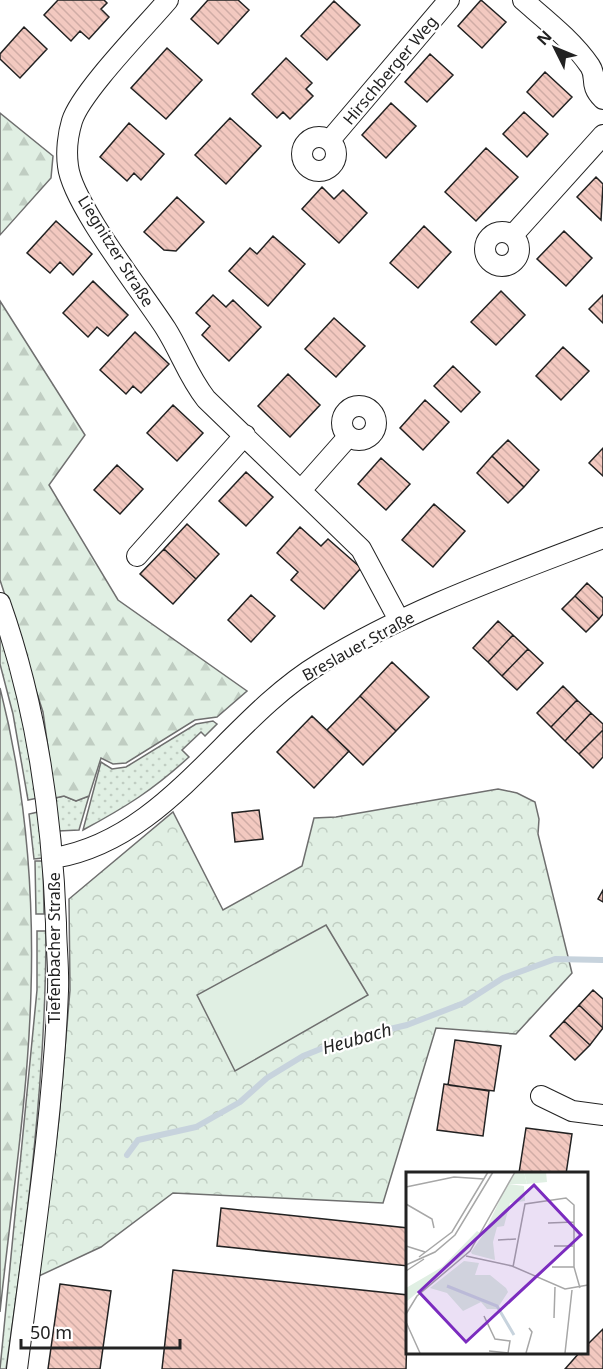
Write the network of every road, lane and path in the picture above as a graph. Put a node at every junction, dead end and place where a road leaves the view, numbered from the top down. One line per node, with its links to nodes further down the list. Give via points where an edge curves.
1 (168, 0): 9 (street, Liegnitzer Straße, via 85,98 73,119 68,167 82,200 167,332 190,378 206,399)
2 (449, 0): 7 (street, Hirschberger Weg)
3 (523, 0): 4 (street)
4 (597, 68): 5 (street, via 593,90)
5 (603, 99)
6 (603, 135): 8 (street)
7 (330, 140)
8 (513, 235)
9 (245, 435): 11 (street, Liegnitzer Straße); 13 (street)
10 (348, 437): 11 (street)
11 (302, 489): 15 (street, Liegnitzer Straße, via 361,549)
12 (603, 538): 15 (street, Breslauer Straße)
13 (137, 555)
14 (0, 603): 16 (street, Tiefenbacher Straße, via 30,714)
15 (399, 620): 16 (street, Breslauer Straße, via 320,663 279,692 133,827 96,847)
16 (54, 858): 19 (street, Tiefenbacher Straße, via 58,990 48,1118)
17 (541, 1096): 18 (street, via 573,1111)
18 (603, 1115)
19 (17, 1369)

